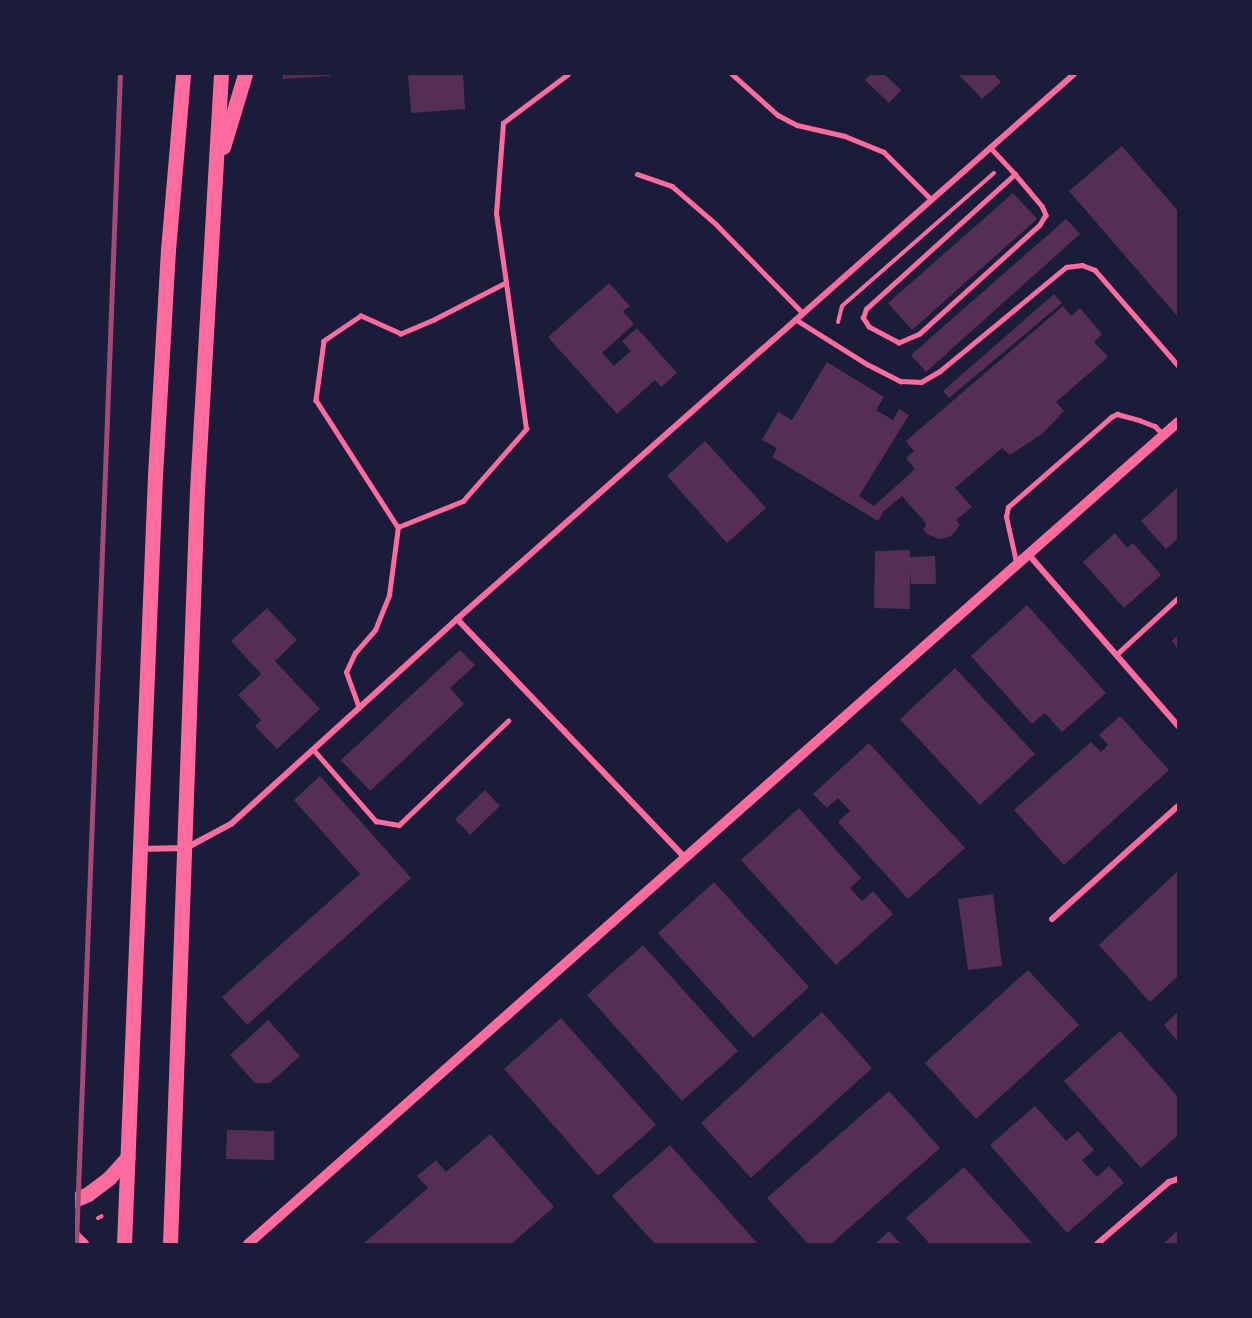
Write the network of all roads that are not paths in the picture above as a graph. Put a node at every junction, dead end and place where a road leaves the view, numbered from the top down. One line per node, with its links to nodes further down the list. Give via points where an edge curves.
1 (183, 74): 30 (main road, via 159,404)
2 (221, 74): 8 (main road)
3 (245, 74): 8 (main road)
4 (568, 74): 12 (lane, via 503,123 496,214)
5 (732, 74): 11 (lane, via 778,115 797,125 845,136 884,152)
6 (1074, 74): 7 (street)
7 (990, 147): 10 (lane); 11 (street)
8 (216, 167): 29 (main road, via 197,490)
9 (637, 174): 13 (lane, via 672,186 716,224)
10 (1015, 174): 10 (lane, via 866,309 863,318 869,327 899,343 920,334 1040,225 1046,215 1042,206)
11 (931, 199): 13 (street)
12 (506, 283): 18 (lane, via 526,429 463,501); 18 (lane, via 401,334 361,316 324,341 316,400)
13 (803, 313): 14 (street)
14 (795, 320): 15 (lane, via 867,364 902,381 921,382 940,371 1066,267 1082,265 1095,270); 22 (street)
15 (1179, 365)
16 (1179, 422): 17 (street)
17 (1164, 435): 19 (street); 20 (lane, via 1155,426 1117,414 1008,507 1006,517)
18 (398, 527): 24 (lane, via 389,595 375,630 355,653 346,672)
19 (1029, 555): 20 (street); 23 (street)
20 (1016, 566): 31 (street)
21 (1179, 598): 23 (lane)
22 (457, 618): 24 (street); 31 (street)
23 (1117, 654): 26 (street)
24 (359, 708): 27 (street)
25 (508, 721): 27 (lane, via 399,825 376,821)
26 (1179, 726)
27 (313, 749): 29 (street, via 231,824)
28 (1179, 806): 32 (street)
29 (186, 848): 30 (street); 39 (main road)
30 (138, 849): 33 (main road)
31 (685, 858): 40 (street)
32 (1052, 919)
33 (128, 1156): 35 (main road, via 109,1178); 38 (main road)
34 (1179, 1179): 41 (street, via 1168,1182)
35 (74, 1200)
36 (74, 1234): 37 (street)
37 (84, 1245)
38 (124, 1245)
39 (170, 1245)
40 (248, 1245)
41 (1097, 1245)

